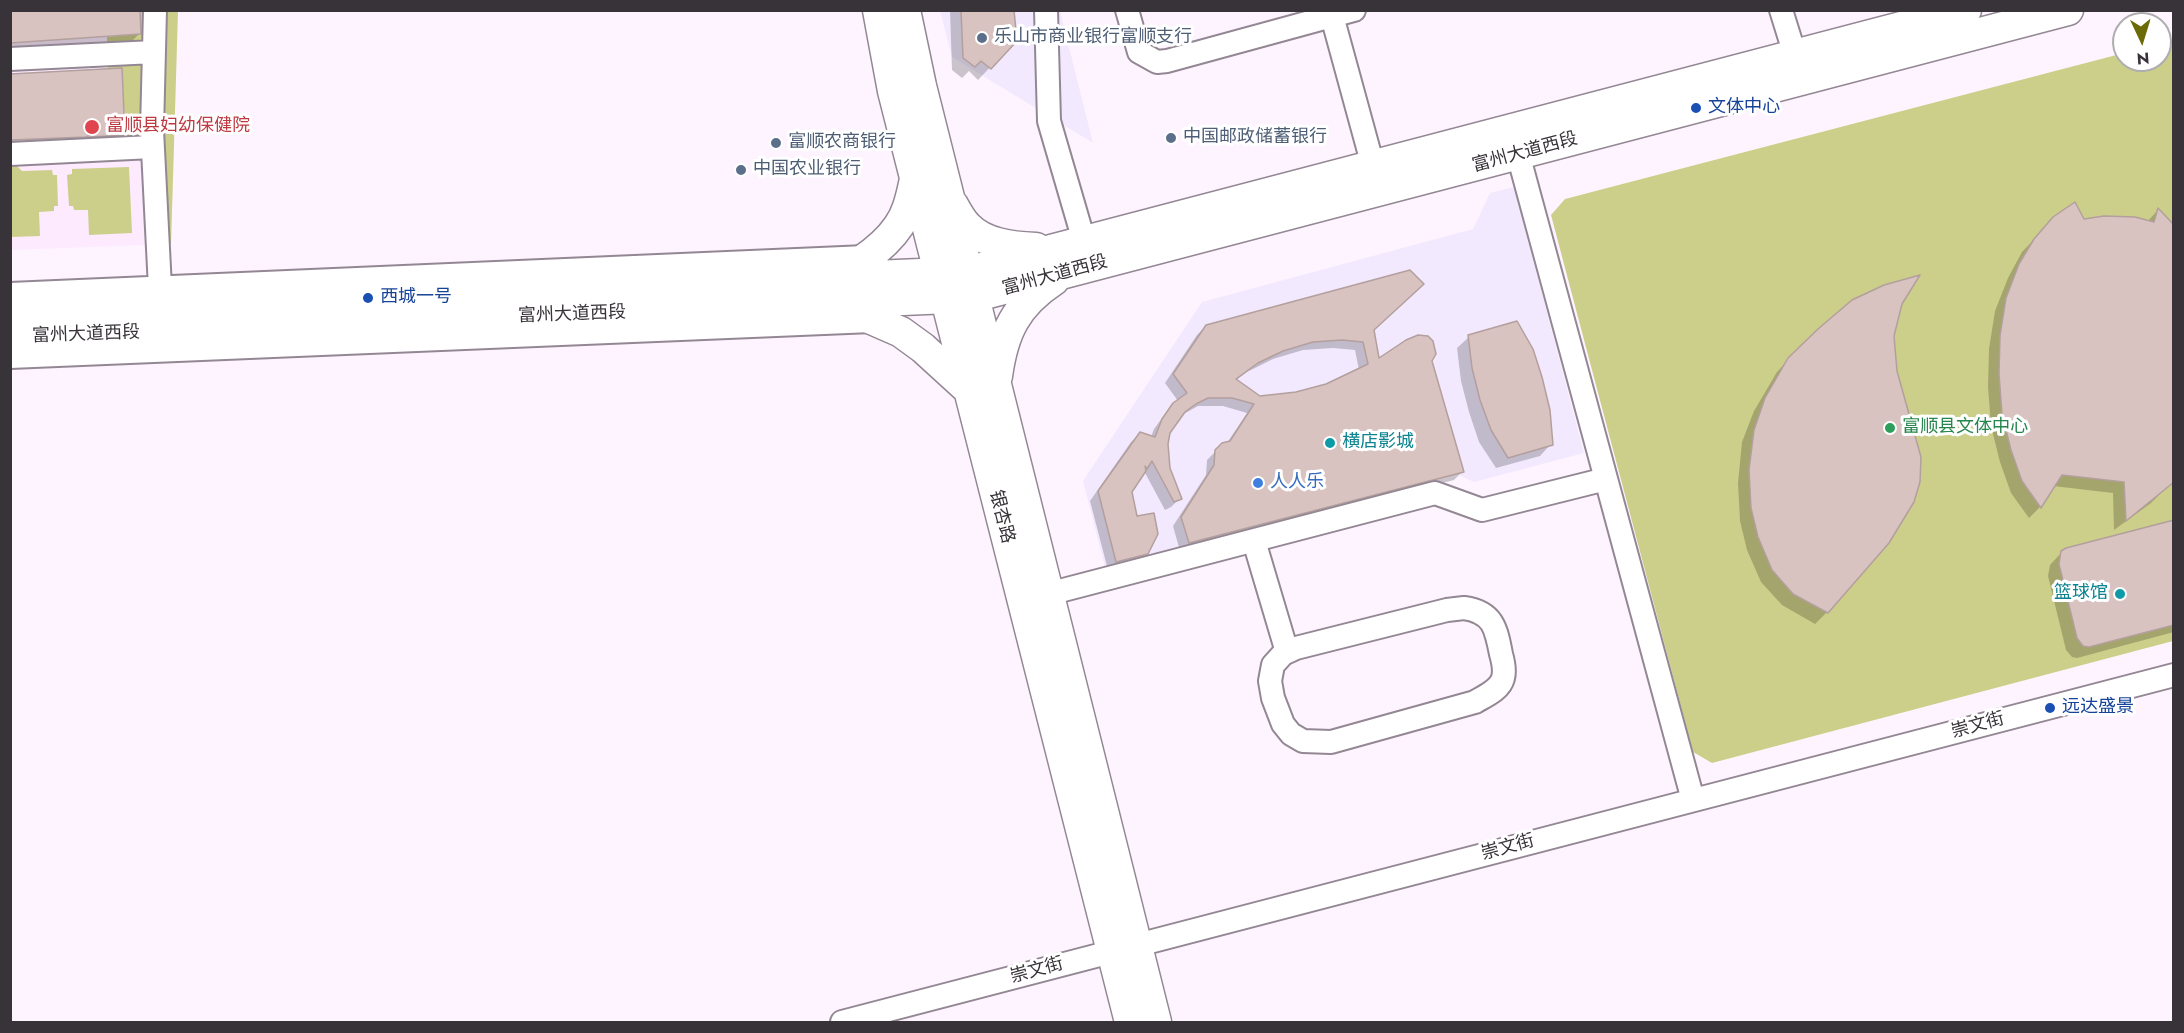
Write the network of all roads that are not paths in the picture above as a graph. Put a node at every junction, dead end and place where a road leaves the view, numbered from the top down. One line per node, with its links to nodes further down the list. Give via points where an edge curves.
1 (155, 10): 11 (street)
2 (878, 10): 18 (main road, 银杏路)
3 (905, 10): 19 (main road, 银杏路)
4 (1046, 10): 20 (street, via 1048,121)
5 (1127, 10): 10 (street, via 1139,52 1157,62)
6 (1354, 10): 10 (street)
7 (1781, 10): 12 (street)
8 (1966, 10): 12 (main road, 富州大道西段)
9 (2068, 10): 16 (main road, 富州大道西段)
10 (1332, 16): 17 (street)
11 (154, 52): 13 (street); 14 (street)
12 (1795, 55): 17 (main road, 富州大道西段)
13 (10, 59)
14 (152, 147): 15 (street); 23 (street)
15 (10, 154)
16 (1518, 154): 20 (main road, 富州大道西段); 31 (street)
17 (1373, 165): 20 (main road, 富州大道西段)
18 (915, 179): 21 (main road, via 908,209 894,233); 22 (main road, 银杏路)
19 (948, 198): 20 (main road, via 966,225 980,236 998,243); 22 (main road, 银杏路)
20 (1069, 254): 22 (main road, 富州大道西段); 30 (main road, via 1010,324)
21 (866, 257): 23 (street); 24 (main road)
22 (956, 285): 24 (main road, 富州大道西段); 30 (main road, 银杏路)
23 (160, 288): 25 (street)
24 (833, 291): 26 (main road, 富州大道西段); 27 (main road); 28 (main road, 富州大道西段)
25 (10, 294)
26 (10, 313)
27 (878, 321): 29 (street); 30 (main road, via 901,332)
28 (10, 338)
29 (10, 357)
30 (982, 387): 33 (main road, 银杏路); 37 (main road, 银杏路)
31 (1606, 479): 32 (street, via 1482,510 1435,493); 36 (street)
32 (1254, 541): 33 (street); 34 (street)
33 (1048, 594): 37 (main road, 银杏路)
34 (1287, 652): 34 (street, via 1273,665 1273,698 1282,724 1303,741 1331,742 1475,702 1494,691 1503,679 1497,631 1478,610 1464,608)
35 (2174, 675): 36 (street, 崇文街)
36 (1693, 800): 37 (street, 崇文街)
37 (1123, 948): 38 (street, 崇文街); 39 (main road, 银杏路); 40 (main road, 银杏路)
38 (842, 1023)
39 (1130, 1023)
40 (1156, 1023)

